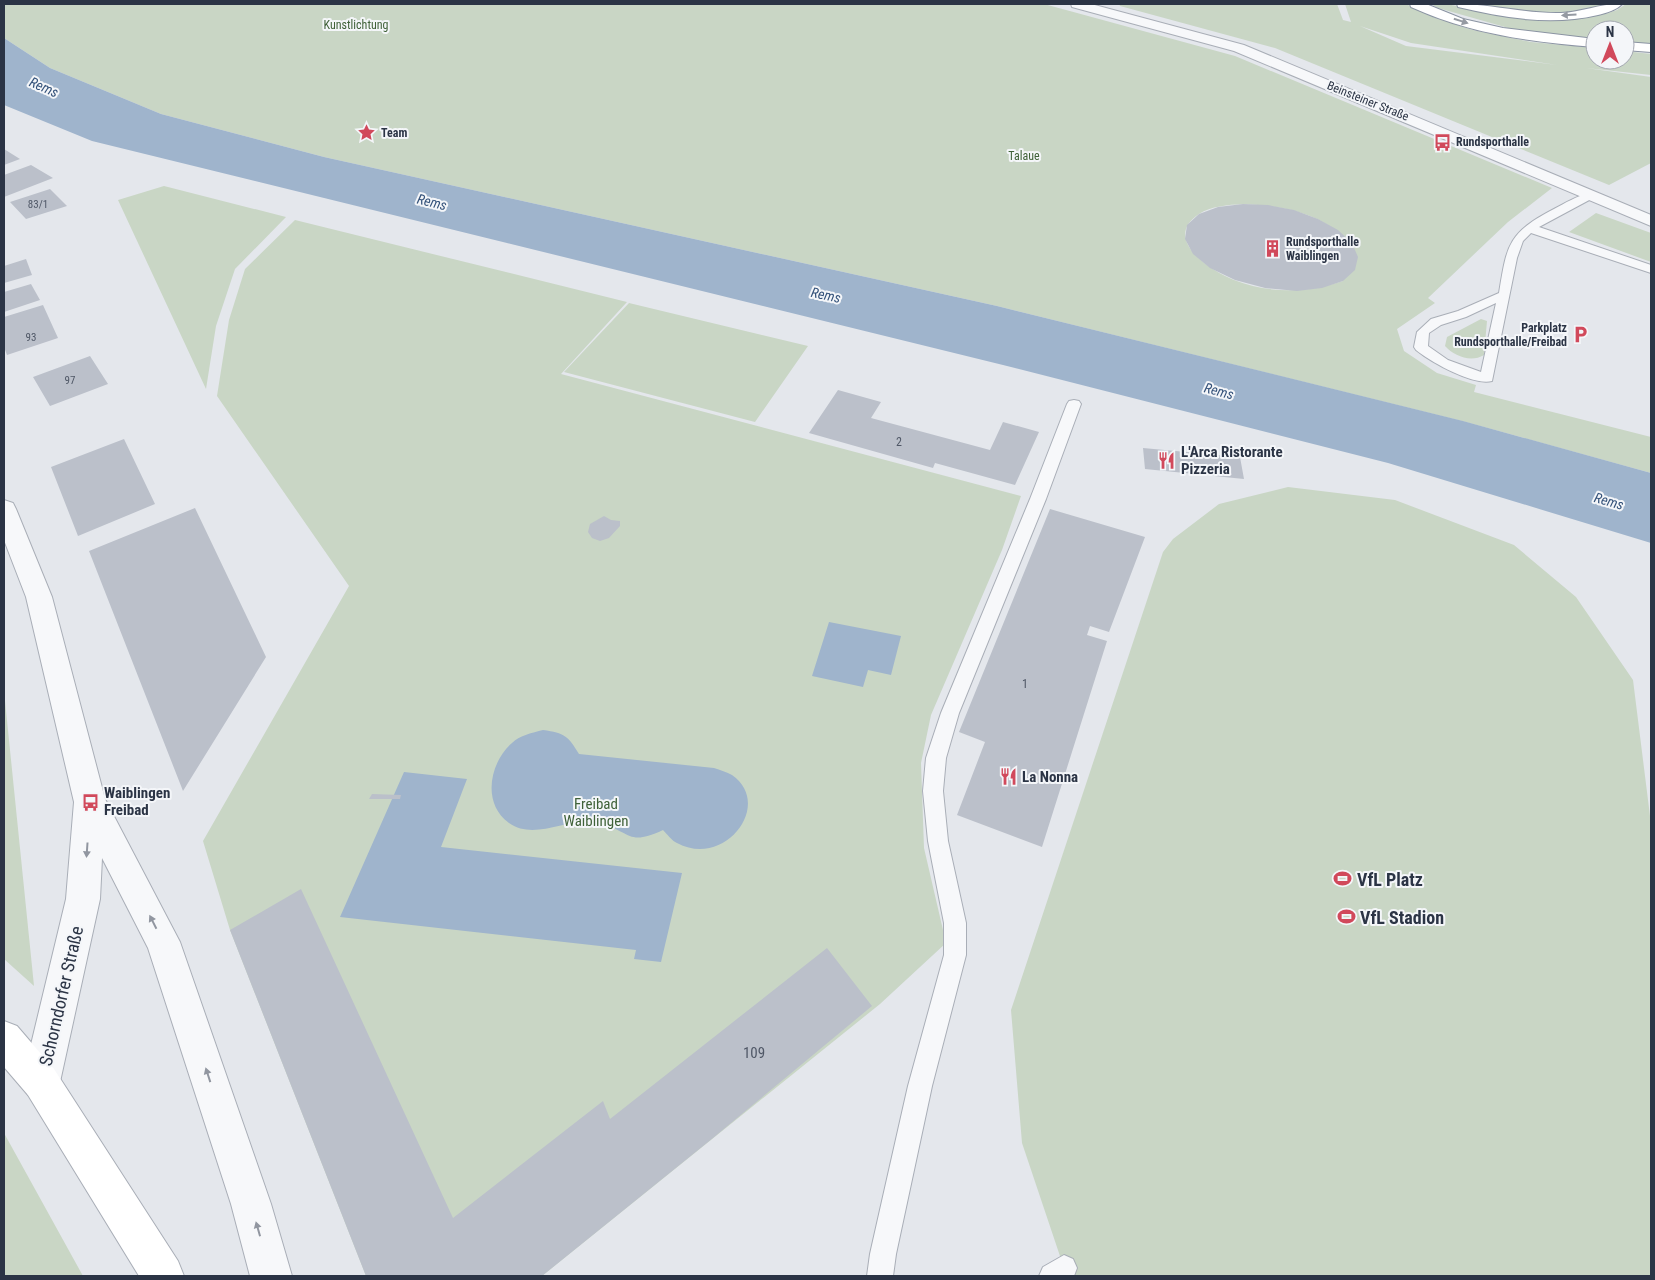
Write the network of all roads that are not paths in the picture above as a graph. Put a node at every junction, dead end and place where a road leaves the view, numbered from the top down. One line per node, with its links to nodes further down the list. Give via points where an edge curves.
1 (1077, 4): 8 (street, Beinsteiner Straße, via 1239,48)
2 (1416, 4): 5 (main road, one-way to 5, via 1483,28)
3 (1463, 4): 4 (main road, one-way to 3, via 1606,10 1569,16 1520,14)
4 (1616, 4)
5 (1585, 42)
6 (1635, 47): 7 (main road)
7 (1651, 48)
8 (1590, 196): 9 (street, Beinsteiner Straße); 10 (lane)
9 (1651, 221)
10 (1530, 228): 11 (lane); 12 (lane, via 1518,239)
11 (1651, 268)
12 (1504, 295): 12 (lane, via 1436,322 1423,332 1421,347 1433,358 1487,378)
13 (1074, 404): 20 (lane, via 950,713 936,758 934,801 938,841 955,923 955,955 920,1086)
14 (4, 509): 15 (street, Schorndorfer Straße, via 39,596)
15 (90, 802): 17 (street, Schorndorfer Straße, one-way to 17, via 83,899); 19 (street, Schorndorfer Straße, one-way to 15, via 251,1204 163,942)
16 (4, 1039): 17 (main road)
17 (41, 1082): 18 (main road, Schorndorfer Straße)
18 (163, 1276)
19 (271, 1276)
20 (880, 1276)

